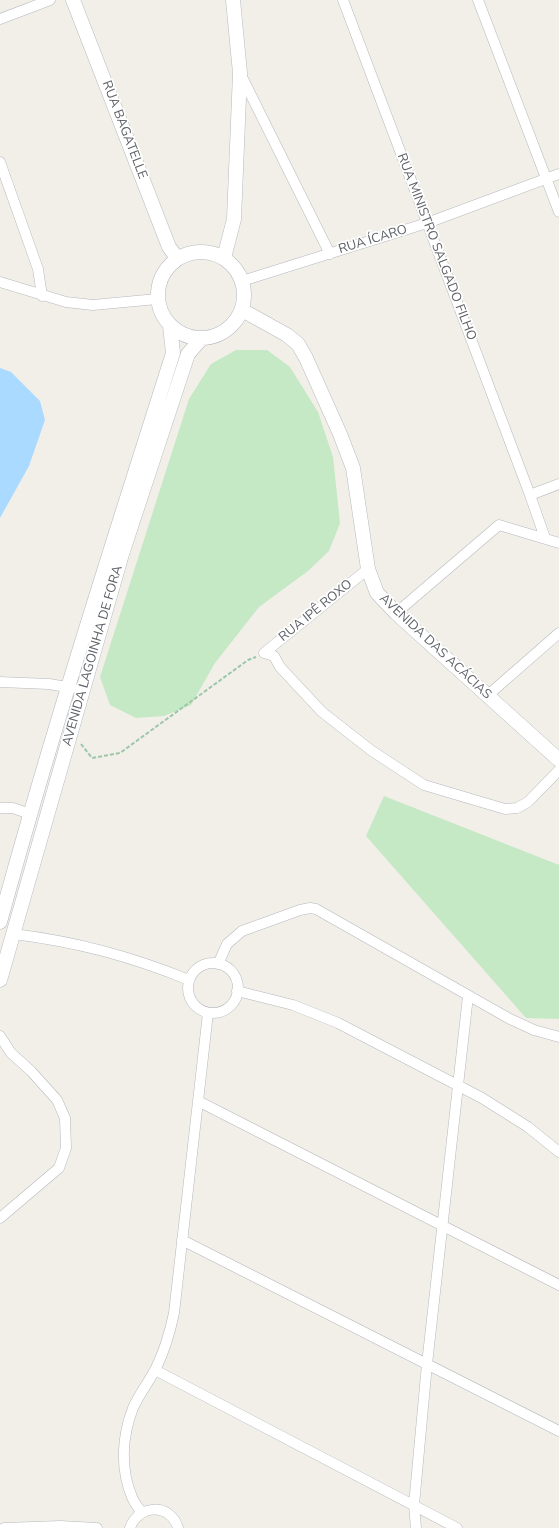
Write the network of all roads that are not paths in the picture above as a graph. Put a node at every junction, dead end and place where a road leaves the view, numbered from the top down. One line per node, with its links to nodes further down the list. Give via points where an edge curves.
1 (50, 0): 6 (street)
2 (73, 0): 14 (main road, RUA BAGATELLE, via 169,247)
3 (232, 0): 7 (main road)
4 (343, 0): 12 (street, RUA MINISTRO SALGADO FILHO)
5 (478, 0): 10 (street)
6 (0, 18)
7 (240, 74): 13 (street, RUA ÍCARO); 15 (main road, via 234,219)
8 (0, 162): 18 (street, via 38,269)
9 (559, 174): 10 (street, RUA ÍCARO)
10 (546, 179): 11 (street); 12 (street, RUA ÍCARO)
11 (559, 212)
12 (428, 223): 13 (street, RUA ÍCARO); 24 (street, RUA MINISTRO SALGADO FILHO)
13 (330, 254): 16 (street)
14 (177, 258): 15 (main road, via 200,251 212,252); 19 (main road, via 161,276)
15 (224, 258): 16 (main road, via 235,268)
16 (242, 280): 20 (main road)
17 (0, 282): 18 (street)
18 (42, 296): 19 (street, via 93,305)
19 (157, 299): 21 (main road, via 162,314)
20 (242, 310): 22 (main road, via 226,331); 27 (main road, AVENIDA DAS ACÁCIAS, via 287,335 298,344 306,358 340,434 352,468)
21 (170, 326): 22 (main road, via 179,333); 31 (main road, AVENIDA LAGOINHA DE FORA, via 173,353)
22 (201, 338): 32 (main road, AVENIDA LAGOINHA DE FORA, via 188,354 122,554)
23 (559, 484): 24 (street)
24 (530, 495): 25 (street, RUA MINISTRO SALGADO FILHO)
25 (545, 538): 26 (street); 28 (street, via 499,525)
26 (559, 543)
27 (368, 569): 28 (main road, AVENIDA DAS ACÁCIAS, via 377,593); 35 (street, RUA IPÊ ROXO, via 264,653 274,656 280,667 322,712 372,751 424,785 505,809 517,808 528,802)
28 (396, 613): 33 (main road, AVENIDA DAS ACÁCIAS)
29 (559, 633): 33 (street)
30 (0, 682): 31 (street)
31 (69, 687): 32 (street); 37 (main road, AVENIDA LAGOINHA DE FORA)
32 (82, 692): 39 (main road, AVENIDA LAGOINHA DE FORA)
33 (487, 696): 34 (main road, AVENIDA DAS ACÁCIAS)
34 (559, 760)
35 (559, 770)
36 (0, 808): 37 (street, via 13,808)
37 (30, 814): 38 (main road, AVENIDA LAGOINHA DE FORA)
38 (0, 922)
39 (14, 934): 41 (main road, AVENIDA LAGOINHA DE FORA); 42 (street, via 107,951 156,966)
40 (218, 964): 42 (street, via 200,966); 43 (street, via 232,973 236,979); 44 (street, via 227,944 242,931 310,908 321,911)
41 (0, 980)
42 (189, 980): 45 (street, via 190,998 197,1007)
43 (237, 990): 45 (street, via 234,1002 225,1010); 48 (street, via 281,1001 322,1016)
44 (468, 996): 47 (street, via 521,1025); 48 (street)
45 (208, 1013): 49 (street)
46 (0, 1036): 51 (street, via 11,1053 57,1100 64,1118 66,1148 59,1168)
47 (559, 1037)
48 (458, 1085): 50 (street, via 528,1127); 52 (street)
49 (198, 1101): 52 (street); 53 (street)
50 (559, 1152)
51 (0, 1218)
52 (443, 1226): 54 (street); 55 (street)
53 (182, 1240): 55 (street); 56 (street, via 171,1327)
54 (559, 1285)
55 (427, 1364): 57 (street); 58 (street)
56 (155, 1370): 58 (street); 59 (street, via 134,1407 124,1446 128,1486 132,1499)
57 (559, 1431)
58 (414, 1505): 64 (street); 65 (street)
59 (142, 1512): 62 (street); 63 (street, via 154,1509 165,1512 174,1519)
60 (4, 1528): 61 (street)
61 (97, 1528)
62 (130, 1528)
63 (178, 1528)
64 (416, 1528)
65 (457, 1528)

